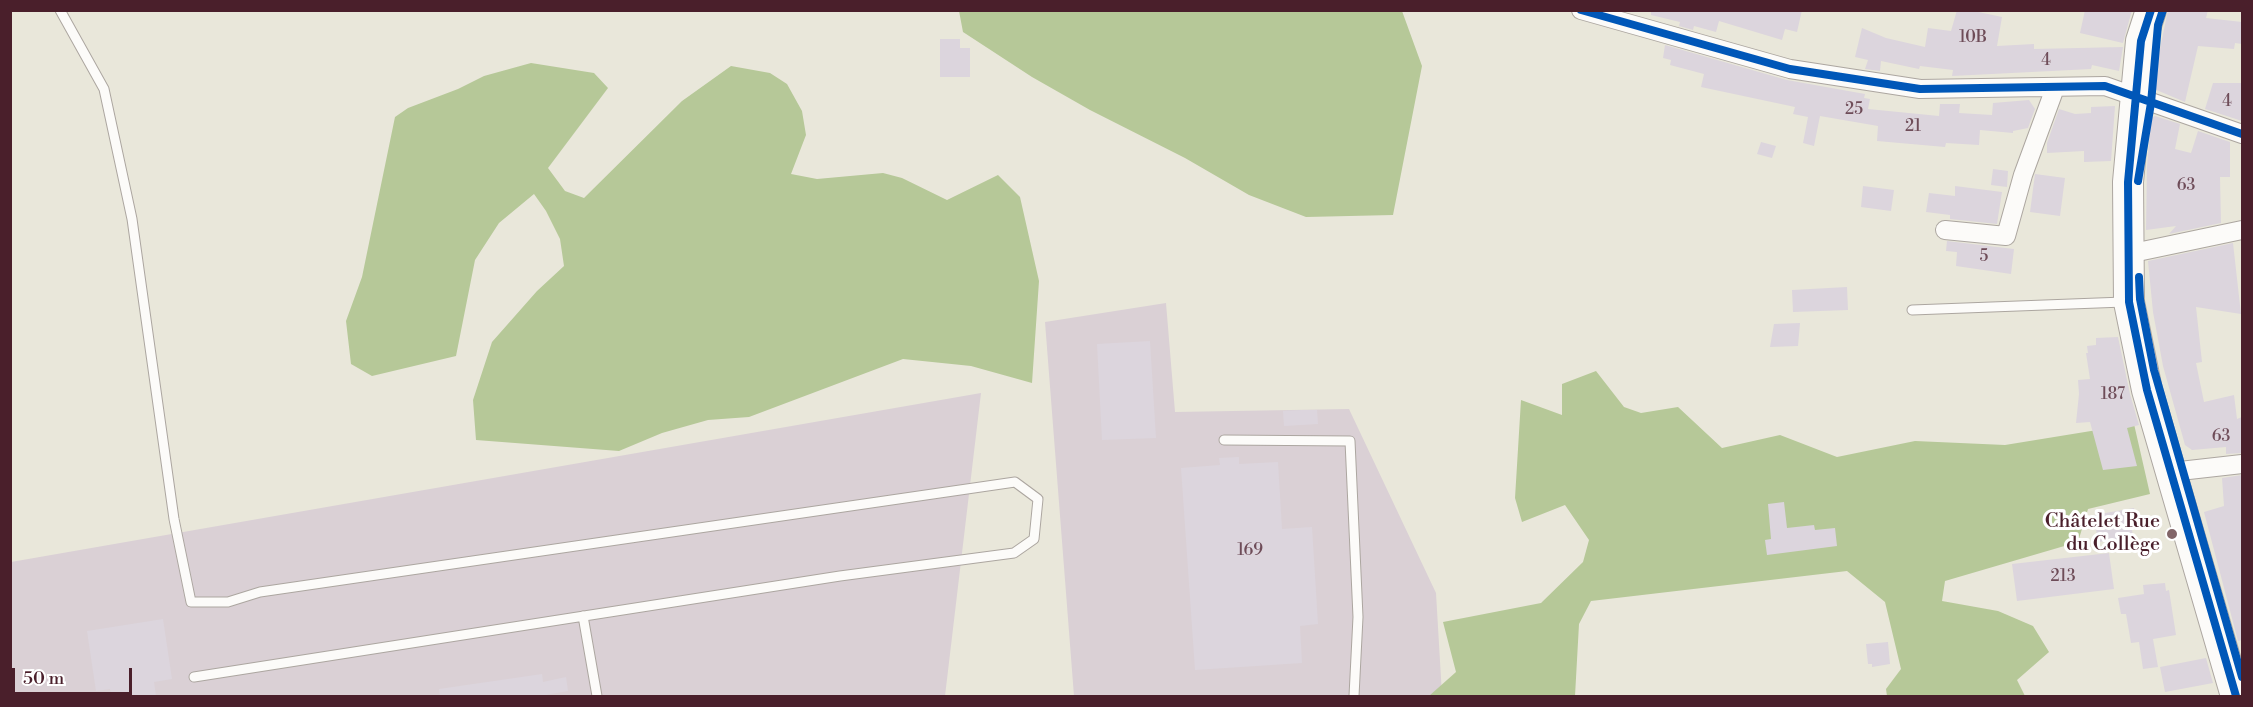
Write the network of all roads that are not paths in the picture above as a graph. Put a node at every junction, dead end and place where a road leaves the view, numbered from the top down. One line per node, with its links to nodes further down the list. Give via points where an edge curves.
1 (60, 10): 15 (lane, via 104,89 132,219 174,519 191,602 228,602 260,592 1015,482 1038,499 1034,539 1014,553)
2 (1581, 10): 4 (street, via 1790,69 1920,89)
3 (2151, 10): 5 (main road, via 2141,41)
4 (2055, 88): 5 (street, via 2105,86); 7 (street, via 2023,175 2006,236)
5 (2136, 97): 6 (street); 9 (main road, via 2128,182)
6 (2242, 134)
7 (1945, 230)
8 (2242, 230): 9 (street)
9 (2128, 254): 10 (main road)
10 (2129, 302): 11 (lane); 14 (main road, via 2147,390)
11 (1912, 310)
12 (1224, 440): 18 (lane, via 1350,441 1358,617)
13 (2242, 464): 14 (street)
14 (2171, 472): 19 (main road)
15 (583, 616): 16 (lane); 17 (lane)
16 (194, 677)
17 (597, 696)
18 (1354, 696)
19 (2236, 696)

